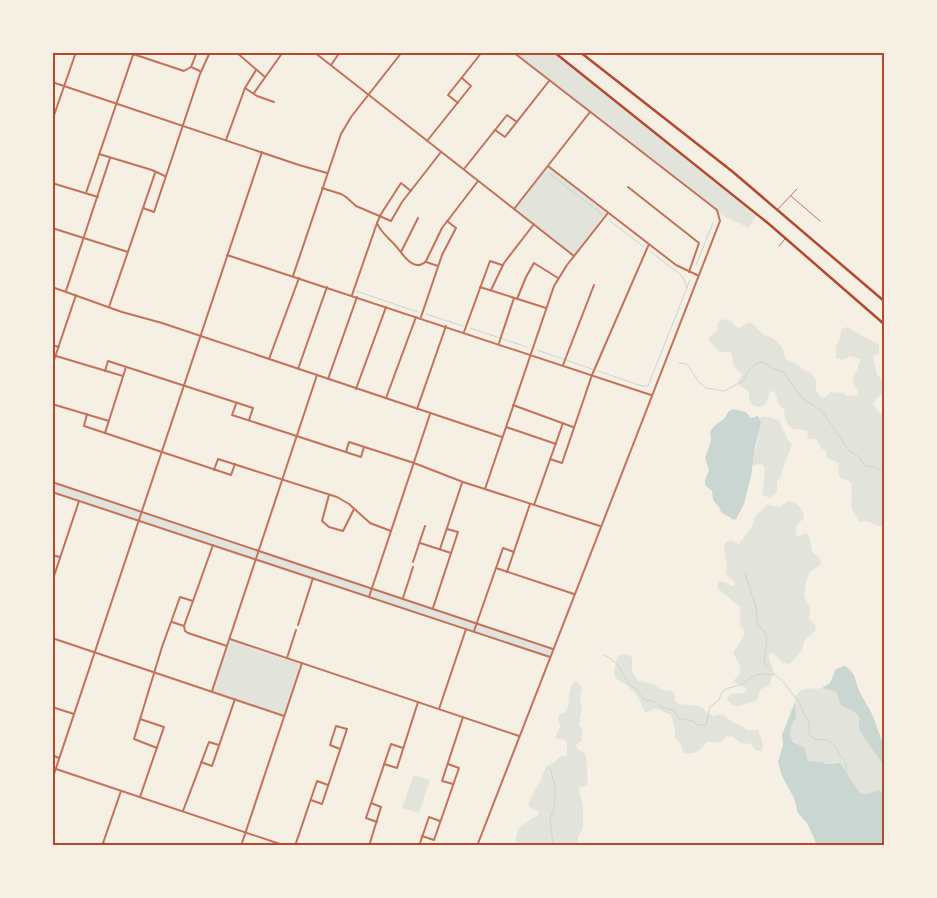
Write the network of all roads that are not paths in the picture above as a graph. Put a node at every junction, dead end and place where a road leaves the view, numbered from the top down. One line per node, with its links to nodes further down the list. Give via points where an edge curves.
1 (76, 52): 24 (street)
2 (145, 52): 15 (street)
3 (197, 52): 17 (street)
4 (210, 52): 19 (street)
5 (236, 52): 18 (street)
6 (283, 52): 20 (street)
7 (314, 52): 16 (street)
8 (340, 52): 16 (street)
9 (402, 52): 27 (street)
10 (482, 52): 21 (street)
11 (513, 52): 22 (street)
12 (554, 52): 68 (main road)
13 (580, 52): 58 (main road)
14 (133, 53): 15 (street); 29 (street)
15 (143, 57): 17 (street, via 184,71)
16 (330, 65): 27 (street)
17 (191, 67): 19 (street)
18 (256, 70): 20 (street); 25 (street)
19 (201, 71): 34 (street)
20 (265, 77): 26 (street)
21 (462, 78): 30 (street, via 471,86); 30 (street, via 448,95)
22 (549, 81): 31 (street); 33 (street)
23 (52, 82): 24 (street)
24 (64, 86): 29 (street); 32 (street)
25 (245, 88): 26 (street); 36 (street)
26 (254, 93): 28 (street)
27 (369, 95): 37 (street); 45 (street, via 341,134)
28 (274, 102)
29 (115, 103): 34 (street); 40 (street)
30 (458, 103): 37 (street)
31 (590, 112): 42 (street); 80 (street, via 719,214 718,225)
32 (52, 121)
33 (517, 122): 35 (street, via 505,137); 35 (street, via 507,115)
34 (183, 126): 36 (street); 46 (street)
35 (495, 130): 43 (street)
36 (226, 140): 38 (street)
37 (427, 141): 39 (street)
38 (262, 152): 45 (street); 73 (street)
39 (441, 152): 43 (street); 52 (street)
40 (99, 154): 41 (street); 53 (street)
41 (110, 158): 44 (street); 54 (street)
42 (548, 166): 57 (street); 59 (street)
43 (464, 169): 47 (street)
44 (155, 173): 46 (street); 56 (street)
45 (327, 173): 50 (street)
46 (165, 176): 56 (street, via 154,212)
47 (478, 181): 57 (street); 62 (street)
48 (52, 183): 53 (street)
49 (628, 187): 78 (street, via 698,241)
50 (322, 188): 60 (street, via 346,196 356,206); 79 (street)
51 (797, 188): 55 (lane)
52 (411, 191): 60 (street, via 391,221); 60 (street, via 401,183)
53 (86, 194): 54 (street)
54 (98, 196): 67 (street)
55 (791, 196): 58 (lane); 63 (lane)
56 (143, 208): 71 (street)
57 (514, 209): 65 (street)
58 (777, 210): 94 (main road)
59 (608, 213): 69 (street); 74 (street)
60 (380, 215): 64 (street)
61 (418, 218): 72 (street)
62 (447, 221): 75 (street); 77 (street, via 456,228)
63 (820, 221)
64 (377, 223): 72 (street); 90 (street)
65 (534, 224): 74 (street); 76 (street)
66 (52, 228): 67 (street)
67 (84, 238): 71 (street); 88 (street)
68 (785, 238): 70 (lane); 100 (main road)
69 (649, 244): 78 (street); 116 (street)
70 (779, 246)
71 (128, 252): 95 (street)
72 (401, 252): 75 (street, via 413,264 421,265)
73 (228, 254): 79 (street); 103 (street)
74 (574, 256): 82 (street)
75 (426, 261): 77 (street)
76 (502, 265): 86 (street, via 490,261); 87 (street)
77 (438, 266): 99 (street)
78 (689, 272): 80 (street)
79 (293, 276): 81 (street)
80 (698, 276): 121 (street)
81 (298, 278): 85 (street); 109 (street)
82 (558, 278): 93 (street, via 534,263); 97 (street)
83 (594, 285): 111 (street)
84 (52, 287): 88 (street)
85 (327, 287): 90 (street); 113 (street)
86 (480, 287): 87 (street); 102 (street)
87 (491, 290): 92 (street)
88 (66, 291): 89 (street)
89 (76, 295): 95 (street); 106 (street)
90 (352, 296): 91 (street)
91 (357, 297): 96 (street); 118 (street)
92 (514, 298): 93 (street); 104 (street)
93 (517, 299): 97 (street)
94 (884, 300)
95 (109, 307): 103 (street)
96 (386, 307): 98 (street); 120 (street)
97 (546, 308): 107 (street)
98 (416, 317): 99 (street); 122 (street)
99 (421, 318): 101 (street)
100 (884, 324)
101 (446, 326): 102 (street); 126 (street)
102 (464, 332): 104 (street)
103 (200, 336): 109 (street); 119 (street)
104 (498, 344): 107 (street)
105 (52, 345): 106 (street)
106 (59, 347): 108 (street)
107 (530, 354): 111 (street); 125 (street)
108 (56, 356): 110 (street); 114 (street)
109 (270, 359): 113 (street)
110 (52, 366)
111 (563, 366): 116 (street)
112 (126, 367): 114 (street, via 108,361); 117 (street); 119 (street)
113 (298, 369): 115 (street)
114 (105, 371): 117 (street)
115 (317, 375): 118 (street); 135 (street)
116 (592, 375): 121 (street); 133 (street)
117 (123, 376): 130 (street)
118 (328, 379): 120 (street)
119 (184, 386): 123 (street); 139 (street)
120 (356, 388): 122 (street)
121 (651, 395): 158 (street)
122 (386, 398): 126 (street)
123 (236, 403): 129 (street, via 232,414); 129 (street, via 253,408)
124 (52, 404): 128 (street)
125 (513, 405): 131 (street); 132 (street)
126 (417, 409): 127 (street)
127 (430, 413): 136 (street); 142 (street)
128 (87, 414): 130 (street); 134 (street, via 84,426)
129 (249, 420): 135 (street)
130 (109, 421): 134 (street)
131 (563, 423): 133 (street); 137 (street)
132 (506, 427): 136 (street); 137 (street)
133 (574, 427): 141 (street, via 562,464)
134 (105, 433): 139 (street)
135 (297, 436): 140 (street); 145 (street)
136 (502, 437): 148 (street)
137 (556, 444): 141 (street)
138 (364, 447): 140 (street, via 349,442); 140 (street, via 361,457); 142 (street)
139 (162, 452): 144 (street); 155 (street)
140 (346, 452)
141 (550, 459): 153 (street)
142 (414, 463): 147 (street); 160 (street)
143 (235, 464): 144 (street, via 231,475); 144 (street, via 218,459); 145 (street)
144 (214, 470)
145 (282, 480): 150 (street); 164 (street)
146 (52, 482): 155 (street)
147 (463, 482): 148 (street); 159 (street)
148 (485, 489): 152 (street)
149 (52, 492): 151 (street)
150 (329, 495): 154 (street, via 347,502); 154 (street, via 322,521 328,527 343,531)
151 (79, 501): 156 (street); 168 (street)
152 (530, 504): 153 (street); 165 (street)
153 (534, 505): 158 (street)
154 (354, 509): 160 (street, via 370,523)
155 (142, 511): 156 (street); 164 (street)
156 (139, 520): 162 (street); 193 (street)
157 (425, 526): 161 (street)
158 (600, 526): 177 (street)
159 (447, 529): 163 (street); 166 (street, via 458,532)
160 (391, 531): 176 (street)
161 (419, 542): 163 (street); 170 (street)
162 (213, 545): 169 (street); 180 (street)
163 (440, 549): 166 (street)
164 (259, 550): 169 (street); 176 (street)
165 (514, 552): 172 (street, via 503,548); 173 (street)
166 (451, 553): 181 (street)
167 (52, 555): 168 (street)
168 (61, 558): 175 (street)
169 (256, 559): 174 (street); 190 (street)
170 (412, 562)
171 (413, 567): 179 (street)
172 (496, 568): 173 (street); 183 (street)
173 (507, 572): 177 (street)
174 (313, 578): 178 (street); 184 (street)
175 (52, 582)
176 (372, 588): 178 (street); 179 (street)
177 (574, 594): 192 (street)
178 (369, 597): 186 (street)
179 (403, 598): 181 (street)
180 (193, 601): 182 (street, via 180,597); 185 (street)
181 (433, 608): 183 (street)
182 (171, 622): 185 (street); 197 (street)
183 (476, 623): 188 (street); 192 (street)
184 (298, 625)
185 (184, 626): 191 (street, via 188,633)
186 (466, 629): 188 (street); 202 (street)
187 (296, 630): 195 (street)
188 (473, 631): 194 (street)
189 (52, 638): 193 (street)
190 (230, 638): 191 (street); 195 (street)
191 (227, 646): 198 (street)
192 (553, 649): 194 (street)
193 (95, 652): 197 (street); 203 (street)
194 (550, 657): 207 (street)
195 (287, 658): 196 (street)
196 (302, 663): 200 (street); 204 (street)
197 (154, 672): 198 (street); 206 (street)
198 (212, 691): 199 (street)
199 (235, 699): 204 (street); 208 (street)
200 (418, 702): 202 (street); 211 (street)
201 (52, 707): 203 (street)
202 (440, 709): 205 (street)
203 (74, 714): 213 (street)
204 (284, 716): 228 (street)
205 (463, 717): 207 (street); 216 (street)
206 (140, 719): 209 (street, via 134,738); 209 (street, via 164,727)
207 (519, 736): 237 (street)
208 (219, 746): 214 (street, via 212,766); 214 (street, via 208,742)
209 (157, 748): 222 (street)
210 (340, 748): 210 (street, via 347,729 336,726 330,745); 220 (street)
211 (403, 748): 215 (street, via 391,744); 215 (street, via 397,768)
212 (52, 755): 213 (street)
213 (60, 758): 217 (street)
214 (201, 762): 225 (street)
215 (384, 764): 224 (street)
216 (448, 764): 219 (street, via 459,768); 219 (street, via 442,781)
217 (56, 769): 218 (street); 221 (street)
218 (52, 780)
219 (453, 784): 226 (street)
220 (328, 785): 223 (street, via 317,782); 223 (street, via 322,804)
221 (121, 791): 222 (street); 230 (street)
222 (140, 797): 225 (street)
223 (311, 800): 234 (street)
224 (371, 803): 227 (street, via 366,818); 227 (street, via 382,806)
225 (183, 812): 228 (street)
226 (440, 821): 229 (street, via 430,817); 229 (street, via 434,840)
227 (377, 822): 235 (street)
228 (245, 832): 232 (street); 233 (street)
229 (422, 836): 236 (street)
230 (103, 844): 231 (street)
231 (111, 846)
232 (241, 846)
233 (286, 846)
234 (296, 846)
235 (369, 846)
236 (419, 846)
237 (477, 846)

